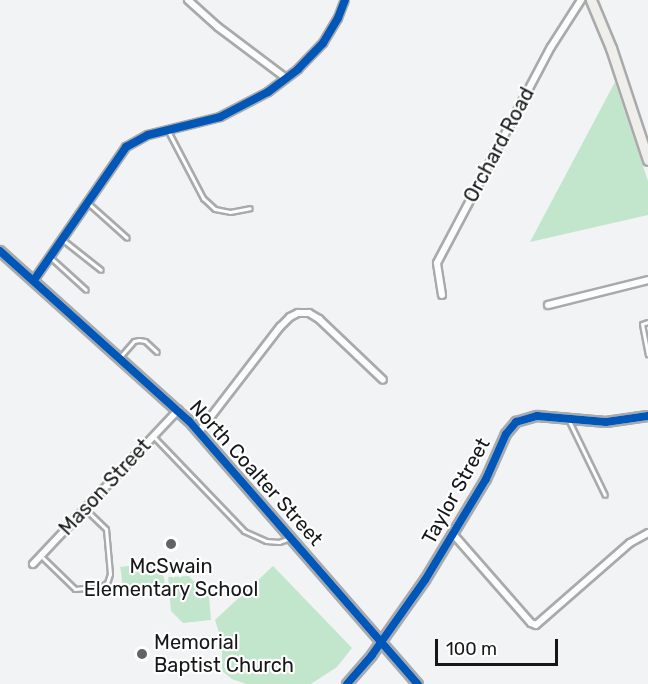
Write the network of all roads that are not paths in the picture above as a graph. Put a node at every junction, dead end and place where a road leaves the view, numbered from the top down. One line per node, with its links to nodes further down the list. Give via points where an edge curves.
1 (188, 0): 5 (street)
2 (345, 0): 5 (street, via 323,43)
3 (581, 0): 18 (street, Orchard Road, via 551,47 437,263)
4 (591, 0): 7 (main road)
5 (286, 78): 6 (street, via 234,111)
6 (168, 131): 8 (street, via 144,136 126,147); 9 (lane, via 203,198 215,209 230,212)
7 (648, 157)
8 (87, 202): 10 (lane); 11 (street)
9 (249, 208)
10 (127, 238)
11 (62, 239): 13 (street); 14 (lane)
12 (0, 251): 15 (street, North Coalter Street)
13 (50, 257): 15 (street); 17 (lane)
14 (101, 270)
15 (34, 280): 23 (street, North Coalter Street)
16 (648, 280): 19 (street)
17 (86, 290)
18 (442, 295)
19 (548, 304)
20 (648, 322): 22 (lane, via 642,324)
21 (158, 352): 23 (lane, via 139,340)
22 (648, 354)
23 (120, 357): 25 (street, North Coalter Street)
24 (383, 380): 28 (street, via 319,319 309,313 298,313 280,327)
25 (177, 410): 28 (street, North Coalter Street); 29 (street, Mason Street)
26 (648, 416): 27 (street, Taylor Street, via 606,422)
27 (568, 419): 30 (lane); 33 (street, Taylor Street, via 532,416 514,424)
28 (199, 432): 34 (street, North Coalter Street)
29 (153, 436): 31 (street, Mason Street); 34 (lane, via 244,531 266,541)
30 (605, 495)
31 (84, 508): 35 (street, Mason Street); 35 (lane, via 106,529 110,574 107,583 75,590)
32 (648, 532): 33 (street, via 630,543 538,624 531,623)
33 (453, 534): 37 (street, Taylor Street)
34 (292, 537): 37 (street, North Coalter Street)
35 (41, 556): 36 (street, Mason Street)
36 (33, 564)
37 (382, 640): 38 (street, Taylor Street); 39 (street, North Coalter Street)
38 (347, 684)
39 (418, 684)

